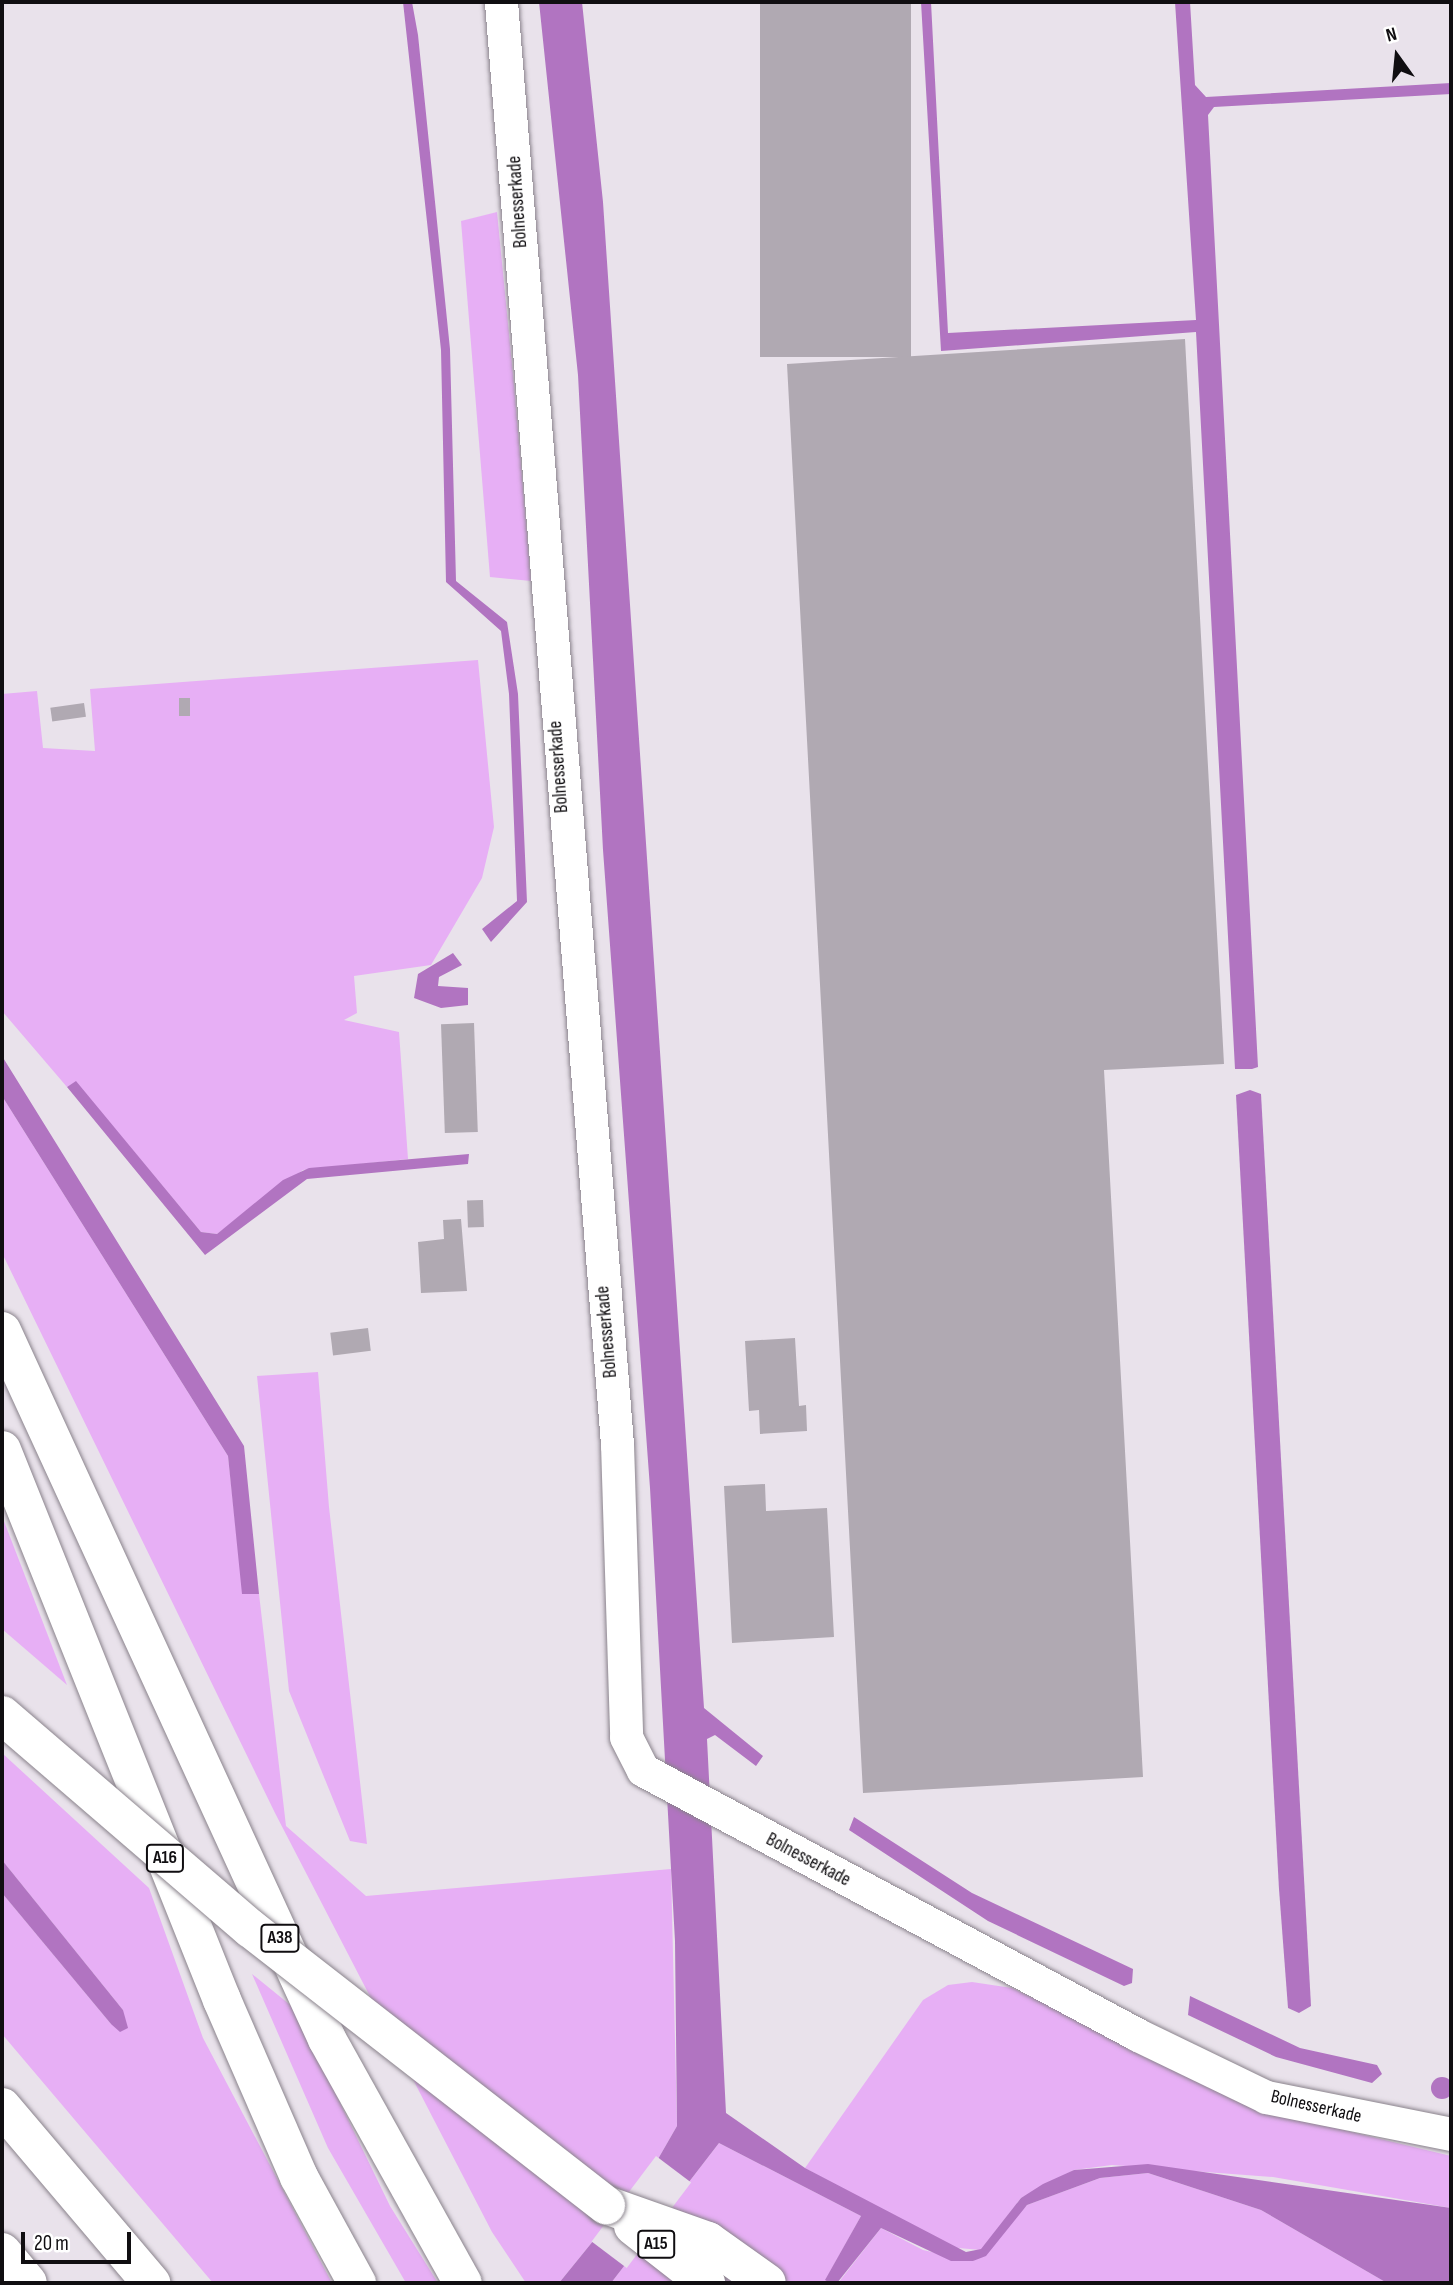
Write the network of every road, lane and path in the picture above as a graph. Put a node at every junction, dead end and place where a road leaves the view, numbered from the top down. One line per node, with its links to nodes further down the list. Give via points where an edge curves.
1 (500, 2): 6 (street, Bolnesserkade, via 617,1444 626,1737 643,1770 1093,2012 1266,2097)
2 (2, 1331): 12 (highway, A38, via 327,2039)
3 (2, 1450): 11 (highway, A16, via 222,2000 299,2177)
4 (2, 1715): 7 (highway, A38, bridge, via 251,1929)
5 (2, 2107): 10 (highway)
6 (1451, 2134)
7 (606, 2205): 13 (highway, A15); 14 (highway, A38, via 708,2241)
8 (2, 2252): 9 (highway)
9 (28, 2283)
10 (151, 2283)
11 (357, 2283)
12 (463, 2283)
13 (706, 2283)
14 (767, 2283)

